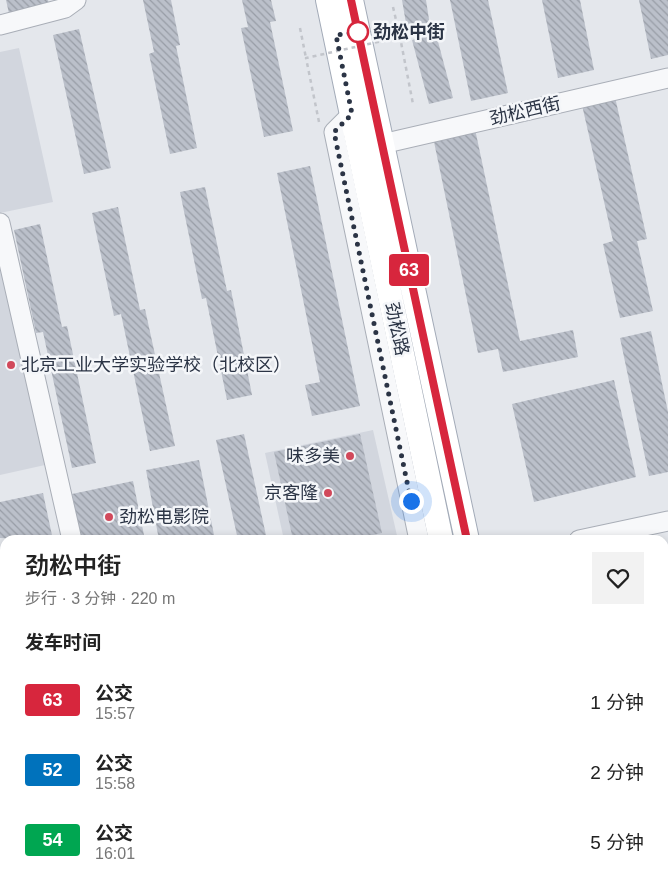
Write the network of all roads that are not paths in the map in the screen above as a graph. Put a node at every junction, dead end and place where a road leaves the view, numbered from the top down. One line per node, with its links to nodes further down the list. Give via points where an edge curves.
1 (76, 0): 4 (street, via 65,8)
2 (328, 0): 6 (main road, 劲松路)
3 (351, 0): 7 (main road, 劲松路)
4 (0, 25)
5 (668, 78): 7 (street, 劲松西街)
6 (352, 114): 11 (street, via 334,132); 12 (main road, 劲松路)
7 (382, 144): 13 (main road, 劲松路)
8 (0, 223): 10 (street)
9 (668, 521): 14 (street)
10 (71, 535)
11 (418, 535)
12 (440, 535)
13 (466, 535)
14 (602, 535)

